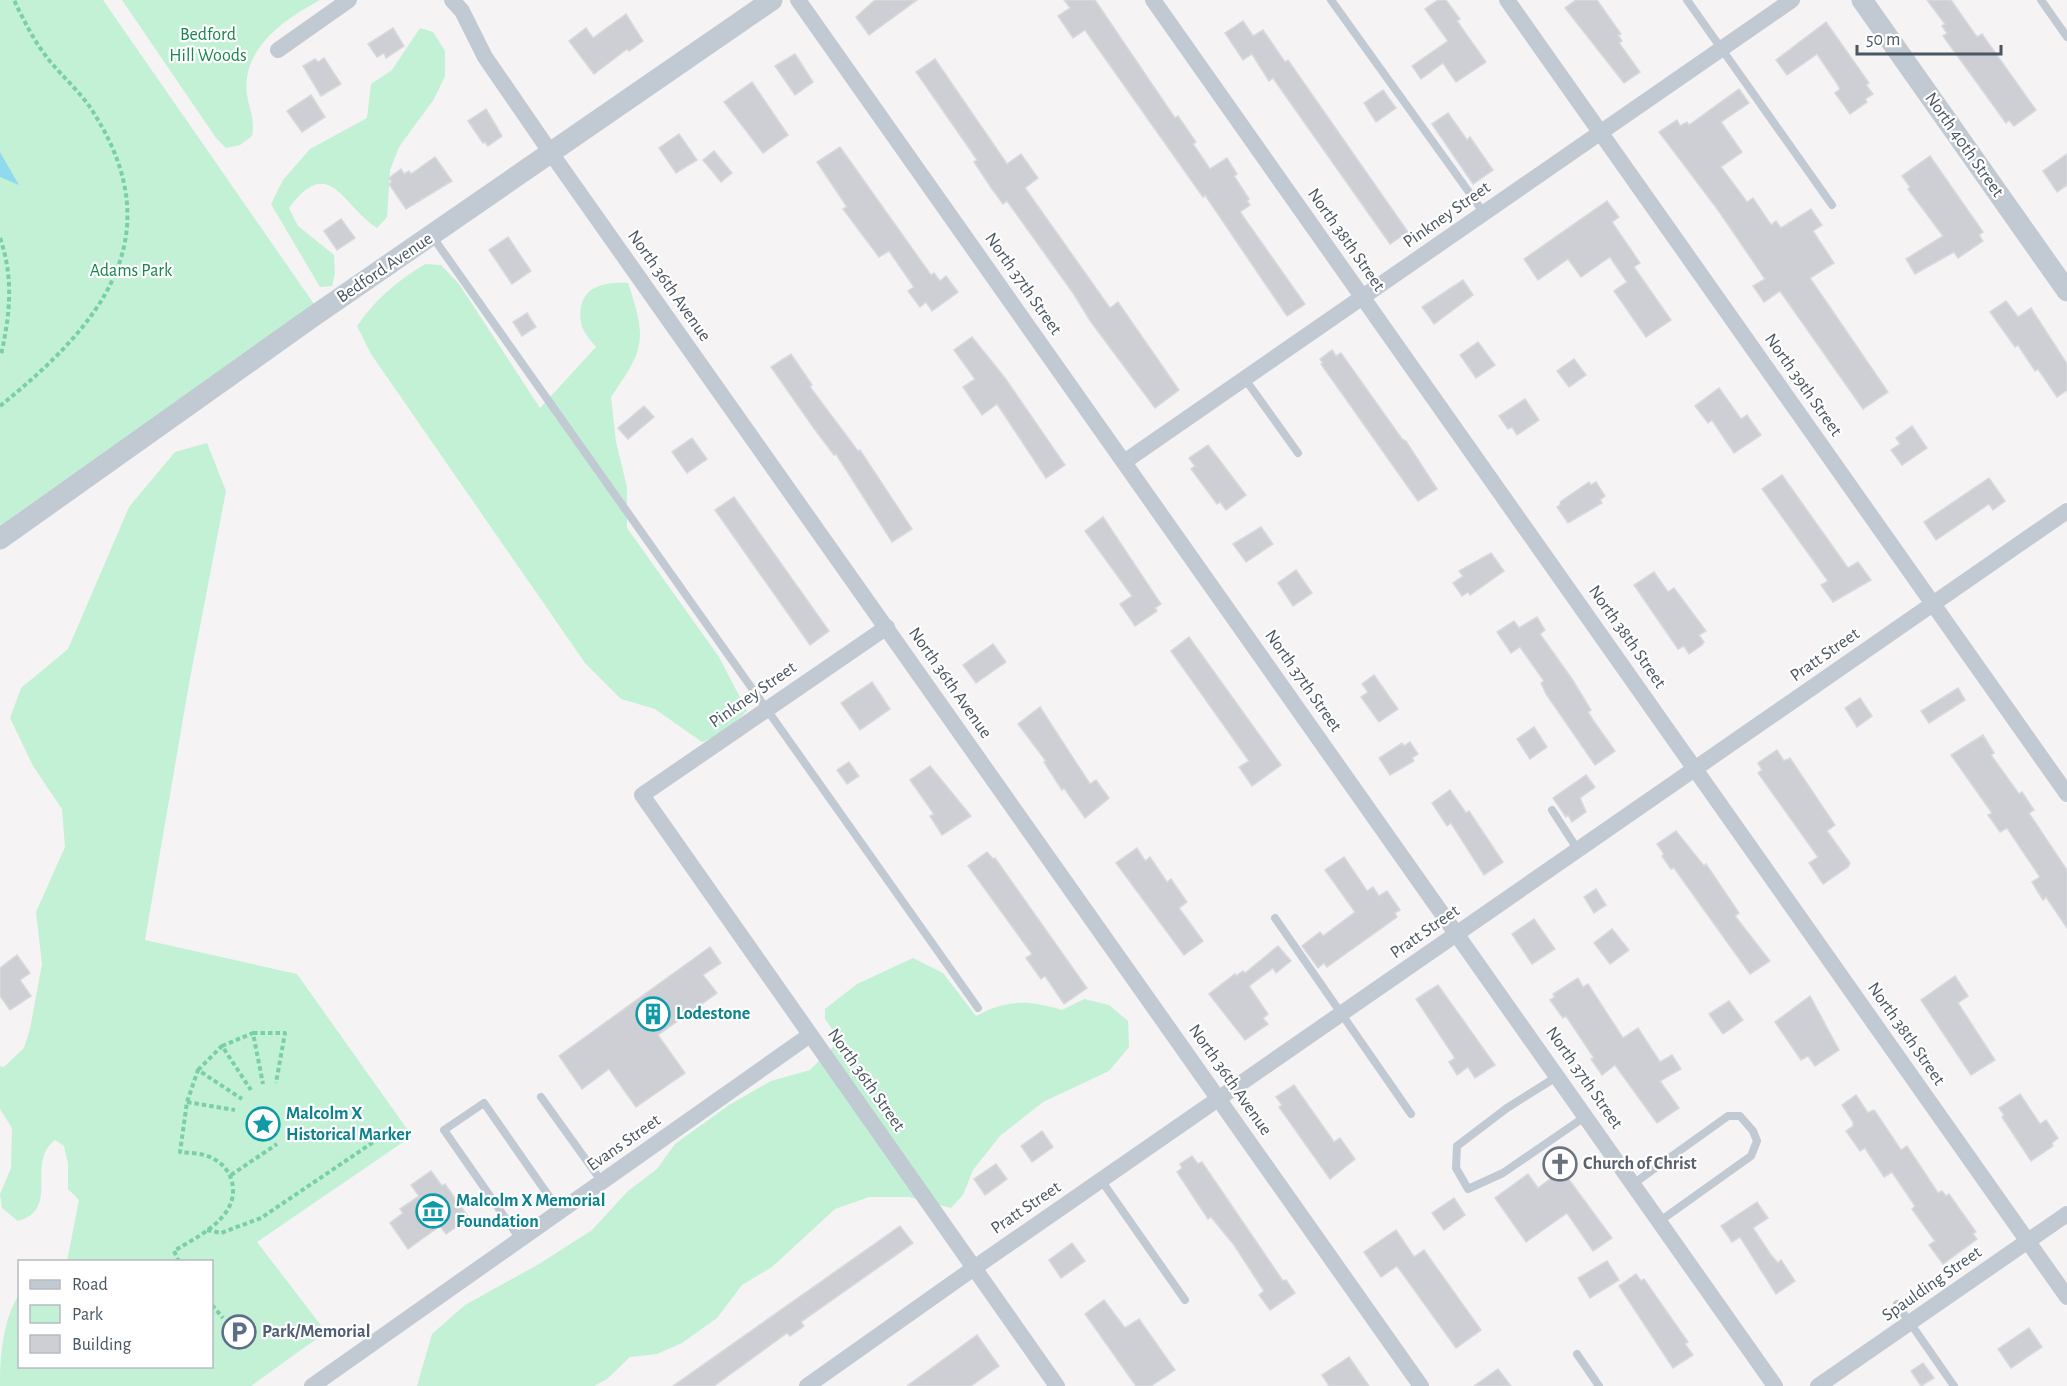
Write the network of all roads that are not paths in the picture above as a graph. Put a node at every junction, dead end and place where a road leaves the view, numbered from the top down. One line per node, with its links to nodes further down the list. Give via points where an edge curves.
1 (349, 0): 14 (street)
2 (452, 0): 16 (street, North 36th Avenue, via 462,10 485,57)
3 (772, 0): 16 (street, Bedford Avenue)
4 (798, 0): 24 (street, North 37th Street)
5 (1153, 0): 21 (street, North 38th Street)
6 (1331, 0): 18 (lane)
7 (1507, 0): 15 (street, North 39th Street)
8 (1687, 0): 13 (lane)
9 (1792, 0): 13 (street, Pinkney Street)
10 (1862, 0): 20 (street, North 40th Street)
11 (2041, 0): 12 (lane)
12 (2067, 37)
13 (1722, 49): 15 (street, Pinkney Street); 17 (lane)
14 (278, 50)
15 (1601, 132): 18 (street, Pinkney Street); 27 (street, North 39th Street)
16 (551, 153): 19 (street, Bedford Avenue); 28 (street, North 36th Avenue)
17 (1832, 205)
18 (1484, 213): 21 (street, Pinkney Street)
19 (431, 236): 26 (street, Bedford Avenue); 29 (lane)
20 (2067, 291)
21 (1362, 297): 22 (street, Pinkney Street); 30 (street, North 38th Street)
22 (1245, 379): 23 (lane); 24 (street, Pinkney Street)
23 (1298, 453)
24 (1124, 462): 36 (street, North 37th Street)
25 (2067, 511): 27 (street, Pratt Street)
26 (0, 538)
27 (1934, 604): 30 (street, Pratt Street); 31 (street, North 39th Street)
28 (887, 627): 29 (street, Pinkney Street); 42 (street, North 36th Avenue)
29 (765, 710): 32 (street, Pinkney Street); 37 (lane)
30 (1696, 768): 34 (street, Pratt Street); 52 (street, North 38th Street)
31 (2067, 794)
32 (642, 795): 39 (street, North 36th Street)
33 (1552, 810): 34 (lane)
34 (1578, 850): 36 (street, Pratt Street)
35 (1275, 918): 38 (lane)
36 (1458, 933): 38 (street, Pratt Street); 40 (street, North 37th Street)
37 (978, 1008)
38 (1340, 1014): 42 (street, Pratt Street); 43 (lane)
39 (810, 1035): 46 (street, Evans Street); 53 (street, North 36th Street)
40 (1558, 1076): 44 (street, North 37th Street); 44 (lane, via 1457,1146 1456,1168 1468,1189 1503,1173)
41 (542, 1097): 46 (lane)
42 (1219, 1098): 45 (street, Pratt Street); 62 (street, North 36th Avenue)
43 (1411, 1114)
44 (1586, 1116): 47 (street, North 37th Street)
45 (1101, 1180): 53 (street, Pratt Street); 55 (lane)
46 (602, 1182): 48 (street, Evans Street)
47 (1633, 1184): 50 (street, North 37th Street); 50 (lane, via 1728,1116 1740,1116 1753,1131 1757,1142 1751,1156)
48 (560, 1212): 51 (street, Evans Street); 51 (lane, via 484,1102 444,1130)
49 (2067, 1214): 52 (street, Spaulding Street)
50 (1660, 1221): 64 (street, North 37th Street)
51 (520, 1239): 59 (street, Evans Street)
52 (2028, 1241): 54 (street, North 38th Street); 57 (street, Spaulding Street)
53 (974, 1268): 60 (street, Pratt Street); 61 (street, North 36th Street)
54 (2067, 1297)
55 (1185, 1300)
56 (1897, 1304): 57 (lane)
57 (1910, 1323): 65 (street, Spaulding Street); 66 (lane)
58 (1577, 1354): 63 (lane)
59 (312, 1386)
60 (807, 1386)
61 (1057, 1386)
62 (1421, 1386)
63 (1599, 1386)
64 (1775, 1386)
65 (1818, 1386)
66 (1954, 1386)

